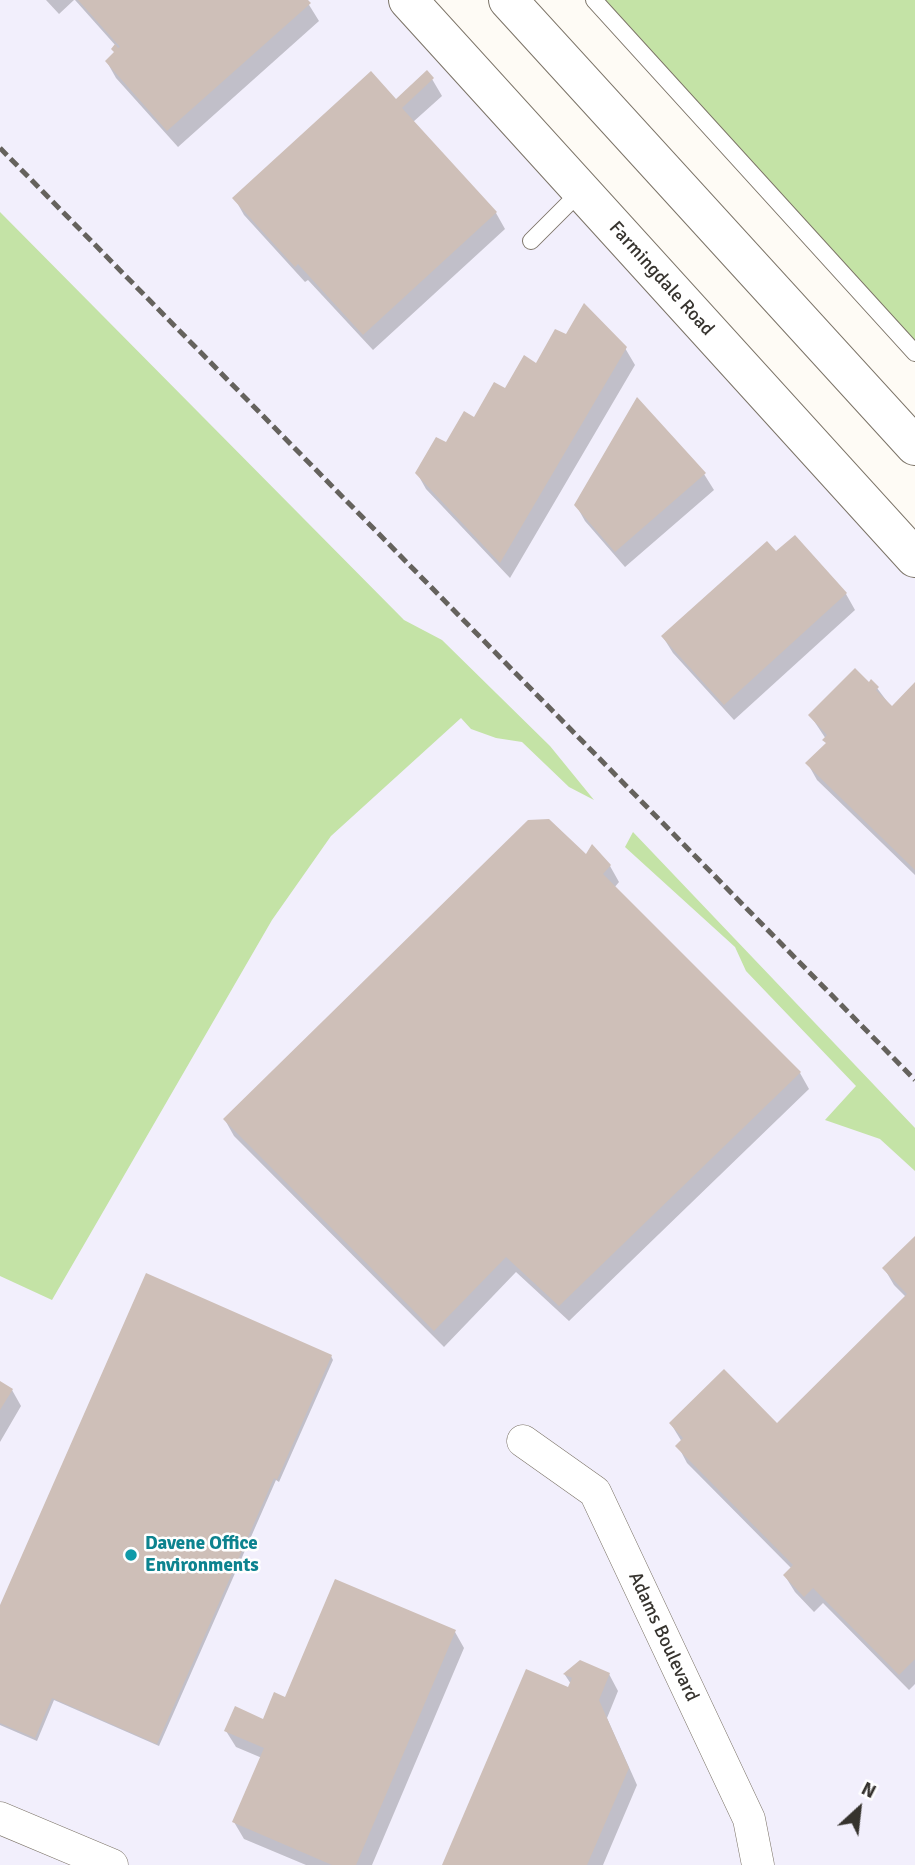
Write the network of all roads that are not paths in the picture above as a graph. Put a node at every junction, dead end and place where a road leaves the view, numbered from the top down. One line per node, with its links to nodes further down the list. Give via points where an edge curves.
1 (408, 0): 4 (main road, Farmingdale Road)
2 (508, 0): 7 (main road)
3 (594, 0): 6 (lane)
4 (581, 191): 5 (lane); 8 (main road, Farmingdale Road)
5 (531, 241)
6 (915, 352)
7 (915, 446)
8 (824, 458): 9 (main road); 10 (main road, Farmingdale Road)
9 (915, 525)
10 (915, 558)
11 (523, 1441): 14 (street, Adams Boulevard, via 595,1492 748,1819)
12 (0, 1818): 13 (street)
13 (112, 1865)
14 (758, 1865)

